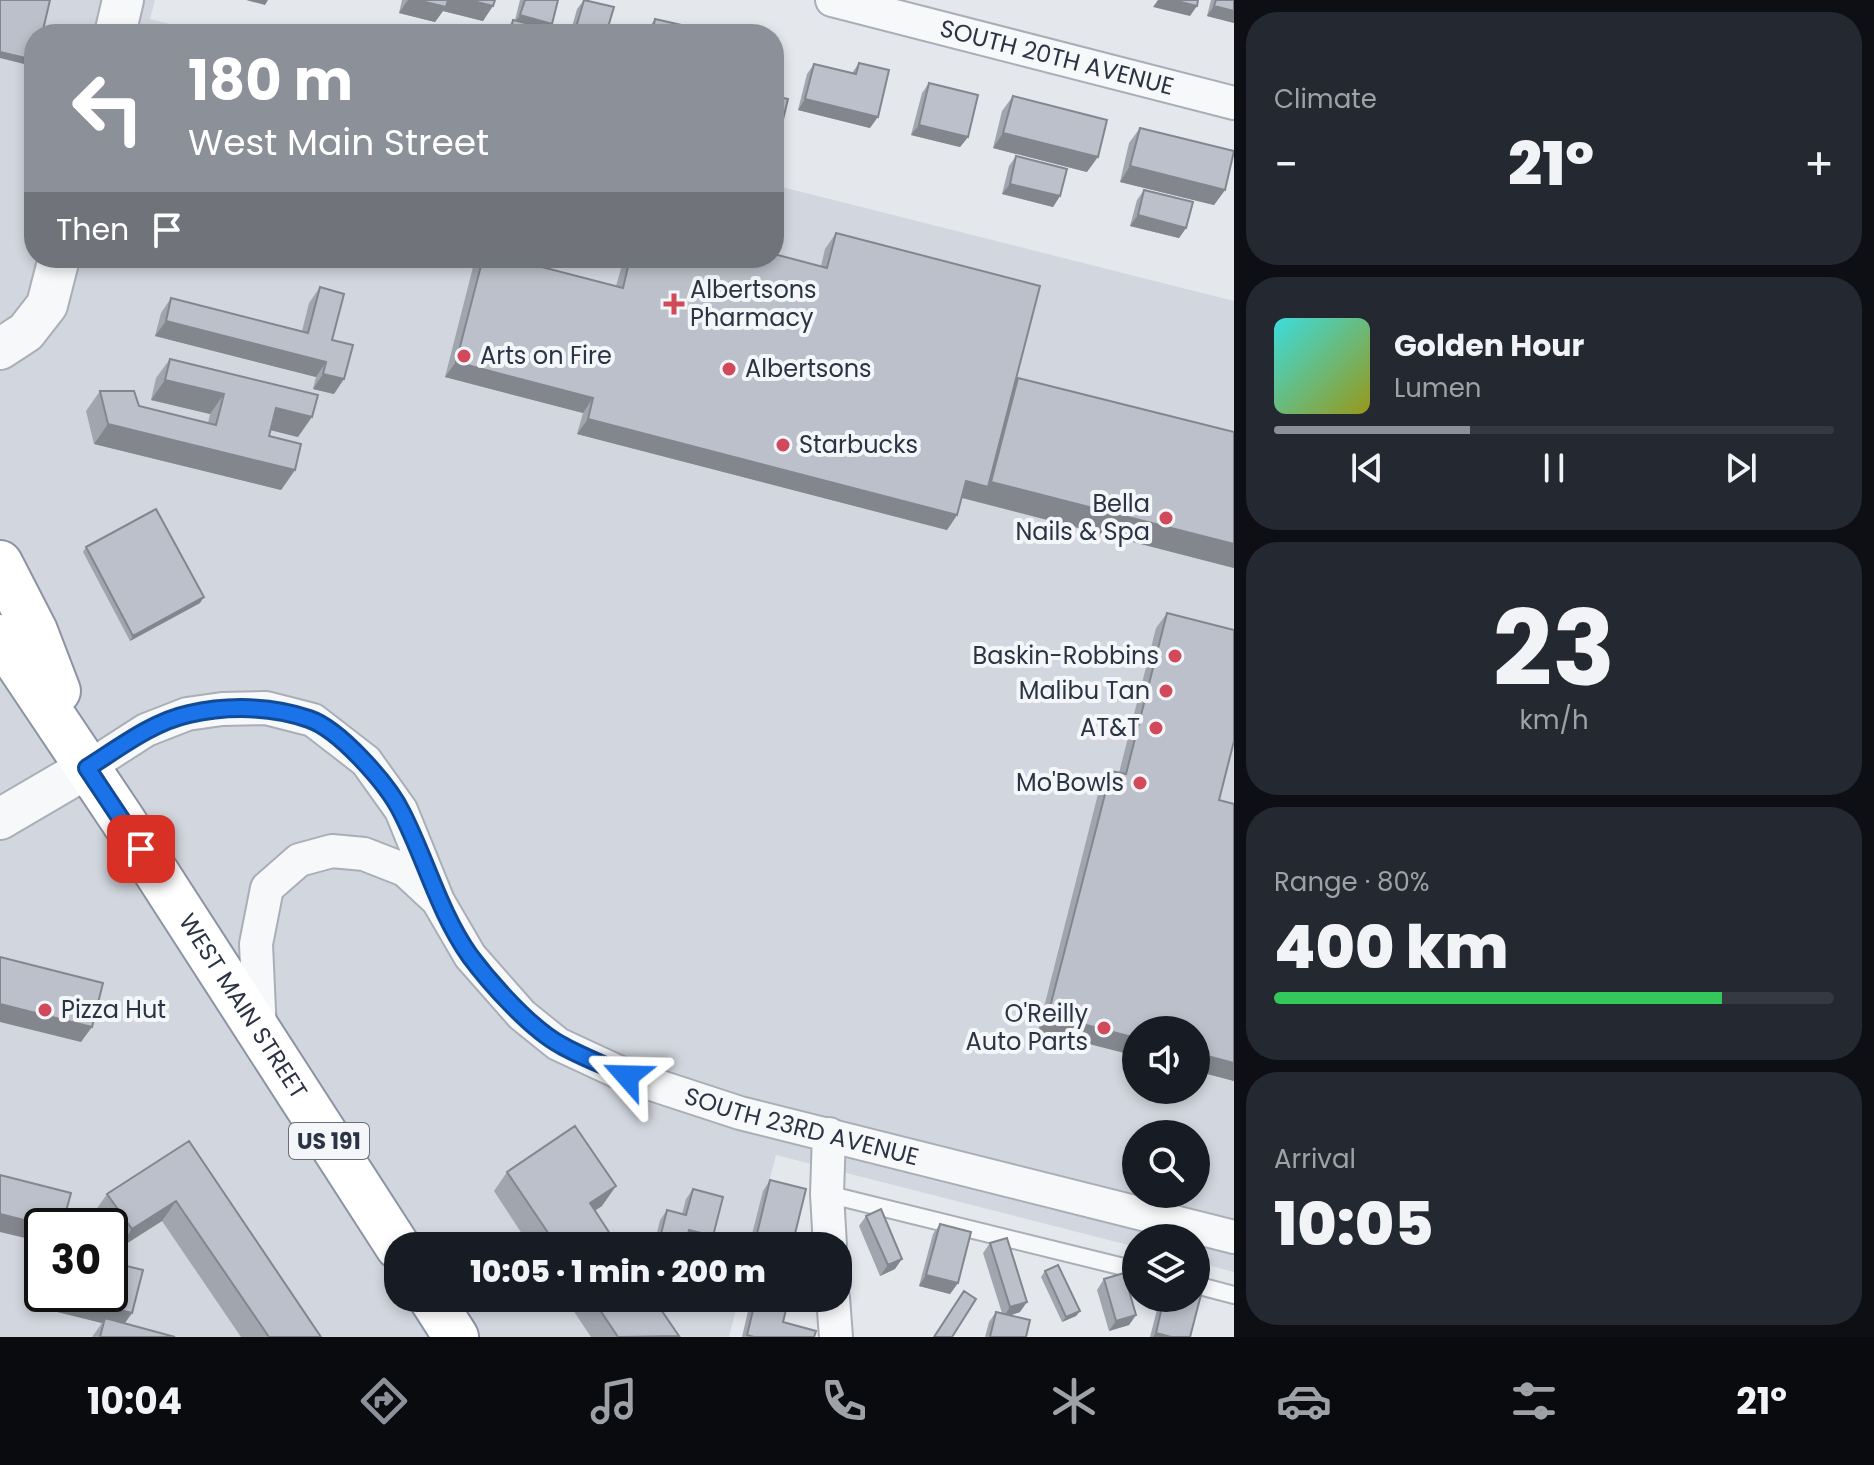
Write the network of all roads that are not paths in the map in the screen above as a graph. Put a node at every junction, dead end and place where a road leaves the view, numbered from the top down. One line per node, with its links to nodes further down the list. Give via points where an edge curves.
1 (123, 0): 3 (street)
2 (832, 0): 4 (street, SOUTH 20TH AVENUE)
3 (117, 24)
4 (1234, 103)
5 (56, 268): 6 (street, via 47,305 26,332)
6 (0, 349)
7 (0, 563): 9 (highway, WEST MAIN STREET / US 191, via 35,631)
8 (0, 637): 9 (highway, WEST MAIN STREET / US 191)
9 (87, 768): 10 (street); 11 (street, SOUTH 23RD AVENUE, via 146,730 187,714 266,708 313,720 366,761 401,810); 12 (highway, WEST MAIN STREET / US 191)
10 (0, 819)
11 (438, 901): 12 (street, SOUTH 23RD AVENUE, via 405,870 364,854 332,851 299,860 267,888 256,944); 13 (street, SOUTH 23RD AVENUE, via 470,956 522,1015 558,1044 627,1076 740,1113)
12 (261, 1035): 15 (highway, WEST MAIN STREET / US 191)
13 (829, 1134): 14 (street); 17 (street, SOUTH 23RD AVENUE)
14 (827, 1194): 16 (street); 18 (lane)
15 (388, 1232)
16 (829, 1232)
17 (1234, 1237)
18 (1122, 1267)
19 (1210, 1289): 20 (lane)
20 (1234, 1295)
21 (440, 1312): 23 (highway)
22 (834, 1312): 24 (street)
23 (456, 1337)
24 (836, 1337)

